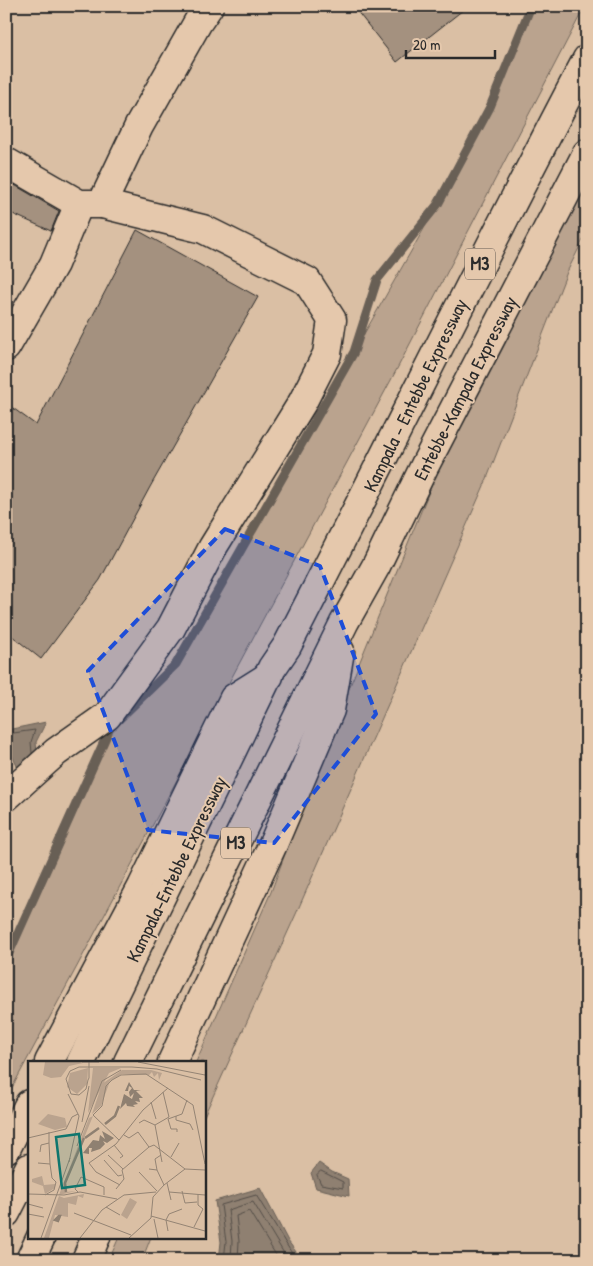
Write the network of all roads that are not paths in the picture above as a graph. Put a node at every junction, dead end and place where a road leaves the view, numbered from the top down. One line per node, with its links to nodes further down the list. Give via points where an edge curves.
1 (209, 6): 5 (main road)
2 (587, 60): 8 (main road, Kampala - Entebbe Expressway / M3, via 493,236 377,472)
3 (587, 153): 7 (main road, Entebbe-Kampala Expressway / M3)
4 (6, 162): 5 (main road)
5 (91, 204): 6 (main road); 9 (main road, via 203,229 307,281 332,320 327,354 302,403 214,547 171,628 107,716 56,752)
6 (6, 347)
7 (344, 623): 12 (main road, M3); 13 (main road, via 330,710 274,842)
8 (269, 676): 10 (main road, via 234,698 142,887); 11 (main road, Kampala–Entebbe Expressway / M3)
9 (6, 796)
10 (50, 1061)
11 (81, 1061)
12 (128, 1061)
13 (172, 1061)
14 (28, 1106): 15 (main road)
15 (6, 1149)
16 (28, 1170): 17 (main road)
17 (6, 1213)
18 (41, 1238): 20 (main road)
19 (96, 1238): 21 (main road)
20 (30, 1260)
21 (86, 1260)

